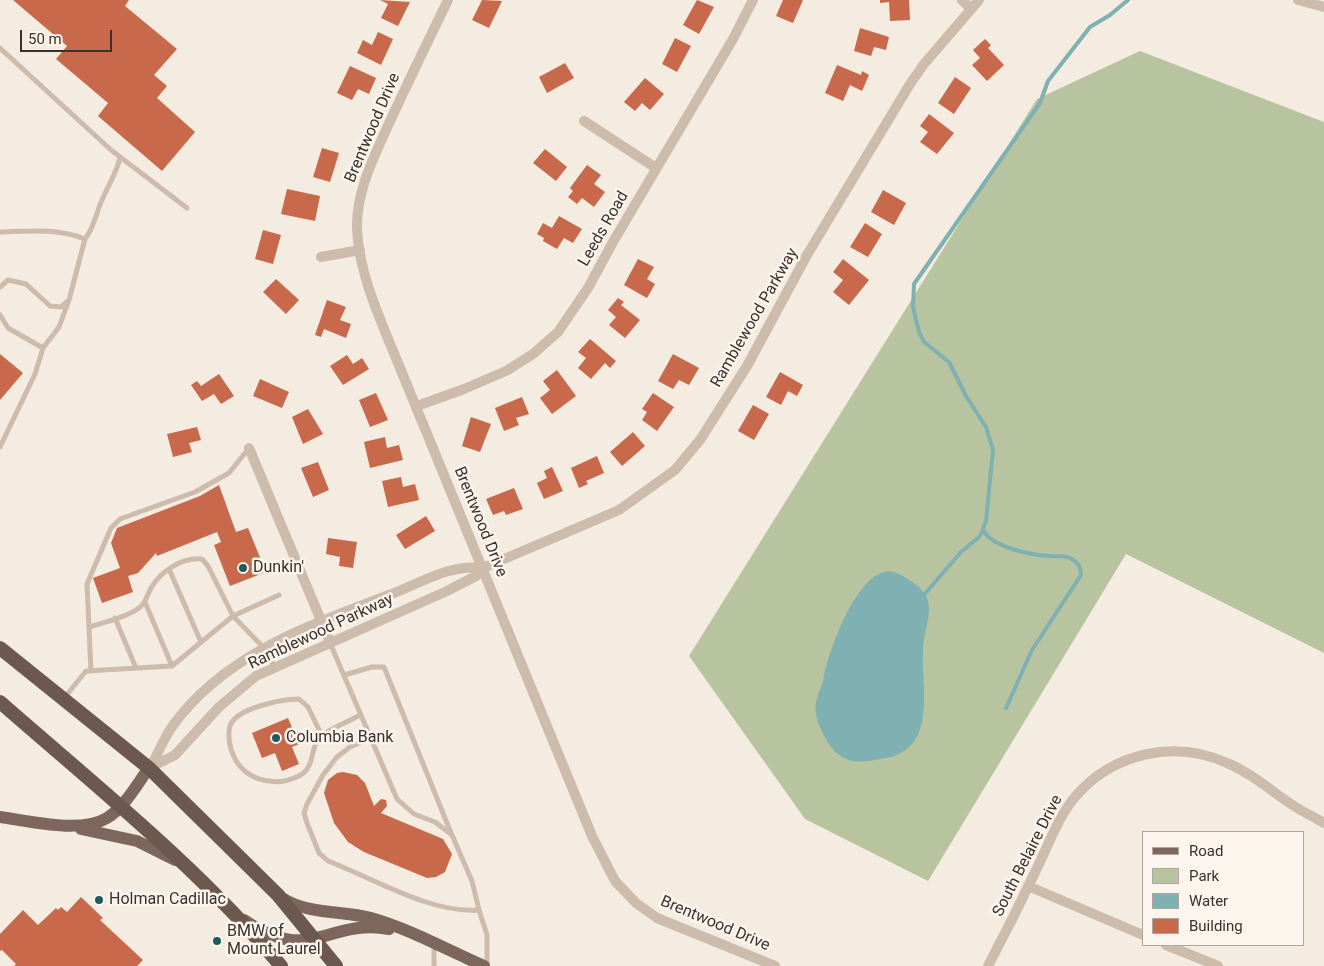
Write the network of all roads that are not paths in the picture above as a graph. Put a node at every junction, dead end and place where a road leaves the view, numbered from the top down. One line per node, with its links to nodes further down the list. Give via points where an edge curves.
1 (448, 0): 15 (street, Brentwood Drive, via 368,171 358,207)
2 (752, 0): 11 (street, Leeds Road)
3 (962, 0): 7 (street)
4 (979, 0): 7 (street, Ramblewood Parkway)
5 (1298, 0): 6 (street)
6 (1324, 7)
7 (971, 9): 24 (street, Ramblewood Parkway, via 910,84 807,255 747,366 700,440 675,470 619,510)
8 (1, 49): 10 (lane)
9 (584, 121): 11 (street)
10 (120, 157): 12 (lane); 14 (lane, via 117,171)
11 (656, 168): 21 (street, Leeds Road, via 579,303 558,332 520,364)
12 (187, 208)
13 (0, 232): 14 (lane, via 51,230)
14 (85, 239): 18 (lane)
15 (360, 250): 16 (street); 21 (street, Brentwood Drive, via 371,291)
16 (321, 258)
17 (0, 287): 18 (lane, via 8,280 26,284 50,306 61,307)
18 (69, 300): 20 (lane, via 59,327)
19 (0, 315): 20 (lane, via 8,328)
20 (43, 348): 22 (lane, via 35,374)
21 (416, 406): 24 (street, Brentwood Drive)
22 (0, 447)
23 (249, 448): 30 (street); 31 (lane, via 229,472 195,492 120,519 111,528 87,584)
24 (483, 568): 30 (street, Ramblewood Parkway, via 466,566 451,570); 33 (street, Ramblewood Parkway, via 476,576 447,591); 66 (street, Brentwood Drive, via 592,836 615,881 636,903 657,918)
25 (169, 569): 27 (lane, via 155,581); 28 (lane, via 193,558 202,559); 32 (lane)
26 (279, 595): 28 (lane)
27 (145, 602): 29 (lane); 36 (lane)
28 (232, 616): 32 (lane); 35 (lane)
29 (115, 618): 31 (lane); 38 (lane)
30 (320, 621): 33 (street); 35 (street, Ramblewood Parkway)
31 (89, 627): 39 (lane)
32 (201, 642): 36 (lane)
33 (330, 642): 37 (street, Ramblewood Parkway); 40 (lane)
34 (0, 648): 41 (highway)
35 (264, 648): 37 (lane); 46 (street, Ramblewood Parkway, via 201,694 173,725)
36 (172, 666): 38 (lane)
37 (274, 666): 46 (street, Ramblewood Parkway, via 235,692 175,755)
38 (136, 668): 39 (lane)
39 (91, 671): 41 (lane, via 86,671)
40 (344, 675): 43 (lane); 51 (lane, via 372,667 384,668)
41 (63, 700): 46 (highway)
42 (0, 702): 47 (highway)
43 (360, 714): 44 (lane); 45 (lane)
44 (322, 736): 44 (lane, via 314,746 313,760 308,769 280,782 253,777 242,769 229,742 230,726 238,715 282,699 298,699 308,707)
45 (371, 738): 51 (lane, via 397,799 414,814 435,822); 55 (lane, via 337,757 322,775 307,804 304,813 319,853 328,861 419,900 464,911)
46 (149, 768): 47 (main road); 54 (highway)
47 (120, 806): 50 (main road, via 101,821); 52 (highway)
48 (0, 817): 50 (main road)
49 (1324, 823): 53 (street, South Belaire Drive, via 1226,762 1176,751 1143,755 1111,767 1073,798)
50 (64, 826): 52 (main road, via 138,841)
51 (452, 835): 55 (lane, via 472,881)
52 (192, 870): 56 (highway)
53 (1028, 886): 58 (street); 67 (street, South Belaire Drive)
54 (278, 895): 57 (main road, via 302,908 360,916); 59 (highway)
55 (478, 910): 65 (lane, via 487,935)
56 (236, 914): 59 (main road, via 279,939); 62 (highway)
57 (408, 932): 59 (main road, via 385,928 359,929); 60 (main road)
58 (1142, 935)
59 (315, 940): 63 (highway)
60 (434, 944): 64 (lane); 65 (main road)
61 (1168, 946): 68 (street)
62 (281, 966)
63 (336, 966)
64 (434, 966)
65 (485, 966)
66 (775, 966)
67 (988, 966)
68 (1218, 966)

